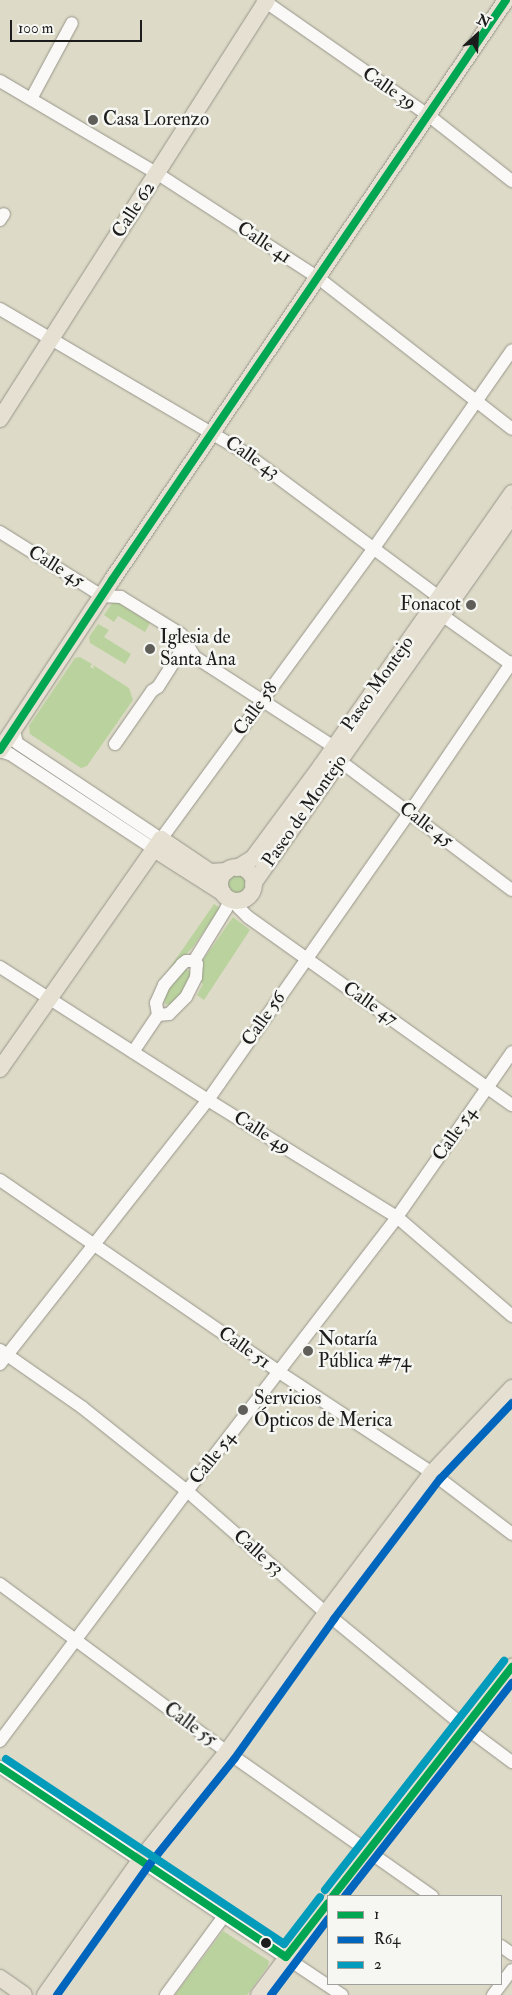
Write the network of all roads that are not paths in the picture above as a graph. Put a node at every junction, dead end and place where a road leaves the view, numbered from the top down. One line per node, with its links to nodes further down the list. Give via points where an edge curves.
1 (506, 0): 6 (main road)
2 (266, 1): 6 (street, Calle 39); 7 (main road, Calle 62)
3 (72, 23): 5 (street)
4 (0, 81): 5 (street, Calle 41)
5 (31, 99): 7 (street, Calle 41)
6 (428, 115): 8 (street, Calle 39); 9 (main road)
7 (158, 174): 9 (street, Calle 41); 11 (main road, Calle 62)
8 (512, 181)
9 (317, 277): 13 (street, Calle 41); 16 (main road)
10 (0, 309): 11 (street, Calle 43)
11 (50, 338): 14 (main road, Calle 62); 16 (street, Calle 43)
12 (512, 350): 13 (street, Calle 58)
13 (476, 401): 15 (street, Calle 41); 20 (street, Calle 58)
14 (0, 420)
15 (512, 429)
16 (212, 432): 20 (street, Calle 43, via 293,486); 21 (main road)
17 (512, 493): 22 (main road, Paseo Montejo)
18 (512, 516): 23 (main road, Paseo de Montejo)
19 (0, 532): 21 (street, Calle 45)
20 (374, 548): 22 (street, Calle 43); 26 (street, Calle 58)
21 (102, 596): 24 (street, Calle 45, via 121,597 181,634); 27 (main road)
22 (439, 597): 30 (main road, Paseo Montejo)
23 (442, 615): 25 (street); 30 (main road, Paseo de Montejo)
24 (186, 643): 26 (street, Calle 45, via 195,657); 28 (street)
25 (512, 664): 31 (street, Calle 56)
26 (263, 700): 30 (street, Calle 45); 33 (street, Calle 58)
27 (14, 731): 29 (main road); 32 (street, Calle 47, via 17,743)
28 (115, 744)
29 (0, 750): 32 (street, Calle 47)
30 (337, 754): 31 (street, Calle 45); 34 (main road, Paseo Montejo, via 253,858); 35 (main road, Paseo de Montejo)
31 (410, 812): 36 (street, Calle 45); 38 (street, Calle 56)
32 (132, 827): 33 (street, Calle 47)
33 (157, 844): 34 (main road, Calle 47, via 210,872); 37 (main road, Calle 47); 41 (main road, Calle 58)
34 (232, 869): 35 (main road, via 247,871); 37 (main road, via 220,881)
35 (254, 884): 37 (main road, via 245,899)
36 (512, 890)
37 (228, 898): 38 (street, Calle 47); 39 (street, via 226,909)
38 (305, 959): 46 (street, Calle 47); 47 (street, Calle 56)
39 (194, 961): 42 (street, via 182,964 164,986 156,1003); 42 (street, via 197,964 196,977 186,997 169,1014)
40 (0, 967): 41 (street, Calle 49)
41 (49, 998): 43 (street, Calle 49); 45 (main road, Calle 58)
42 (158, 1015): 43 (street)
43 (133, 1052): 47 (street, Calle 49)
44 (512, 1052): 46 (street, Calle 54)
45 (0, 1069)
46 (488, 1088): 48 (street, Calle 47); 50 (street, Calle 54)
47 (208, 1100): 50 (street, Calle 49); 51 (street, Calle 56)
48 (512, 1105)
49 (0, 1180): 51 (street, Calle 51)
50 (397, 1217): 52 (street, Calle 49); 54 (street, Calle 54)
51 (94, 1244): 53 (street, Calle 56); 54 (street, Calle 51)
52 (512, 1316)
53 (2, 1356): 57 (street, Calle 53, via 83,1408)
54 (279, 1372): 56 (street, Calle 51); 57 (street, Calle 54)
55 (512, 1388): 56 (main road)
56 (432, 1474): 58 (street, Calle 51); 60 (main road)
57 (187, 1491): 60 (street, Calle 53); 61 (street, Calle 54)
58 (512, 1534)
59 (0, 1584): 61 (street, Calle 55)
60 (326, 1614): 63 (street, Calle 53); 65 (main road)
61 (75, 1640): 64 (street, Calle 54); 65 (street, Calle 55)
62 (512, 1667): 63 (main road)
63 (465, 1727): 66 (street, Calle 53); 68 (main road)
64 (0, 1741)
65 (227, 1752): 68 (street, Calle 55); 69 (main road)
66 (512, 1762)
67 (0, 1767): 69 (street)
68 (369, 1850): 70 (main road); 71 (street, Calle 55)
69 (141, 1859): 73 (street); 82 (main road)
70 (334, 1895)
71 (431, 1895)
72 (327, 1904): 74 (main road)
73 (224, 1916): 74 (street); 83 (street)
74 (286, 1957): 79 (street); 84 (main road)
75 (512, 1970): 77 (street)
76 (0, 1978): 81 (main road)
77 (502, 1983)
78 (327, 1985): 85 (street)
79 (327, 1985)
80 (501, 1985): 86 (street)
81 (24, 1995)
82 (45, 1995)
83 (166, 1995)
84 (259, 1995)
85 (342, 1995)
86 (493, 1995)

